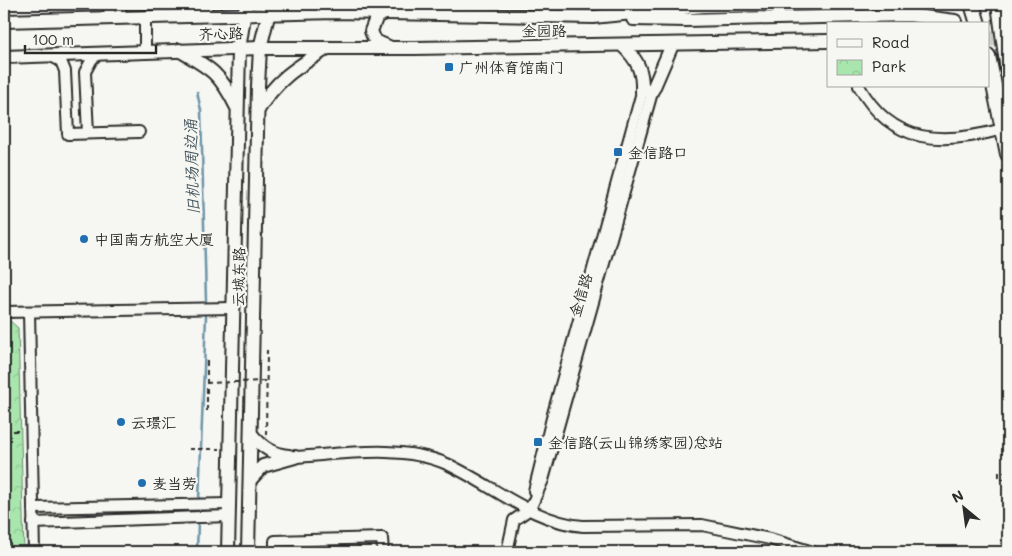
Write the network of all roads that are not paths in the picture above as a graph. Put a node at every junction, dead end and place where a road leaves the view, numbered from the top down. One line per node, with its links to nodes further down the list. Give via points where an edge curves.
1 (109, 4): 16 (street)
2 (114, 4): 16 (street)
3 (120, 4): 16 (street)
4 (207, 4): 14 (main road)
5 (318, 4): 12 (main road)
6 (815, 4): 15 (main road, 金园路, via 703,6)
7 (999, 4): 34 (highway)
8 (973, 5): 20 (highway)
9 (271, 8): 10 (main road, 金园路); 12 (main road, 金园路); 24 (main road, 云城东路)
10 (246, 9): 14 (main road, 齐心路); 26 (main road, 云城东路)
11 (546, 10): 13 (main road, 金园路); 15 (main road, 金园路)
12 (335, 12): 13 (main road, 金园路)
13 (388, 12): 25 (main road, via 378,16 371,31 375,41)
14 (187, 16): 17 (main road, 齐心路)
15 (594, 17): 19 (main road, via 686,20 909,15)
16 (115, 18): 17 (main road, 齐心路); 18 (main road, 齐心路)
17 (145, 18): 29 (street)
18 (4, 21)
19 (955, 21)
20 (977, 22)
21 (827, 41): 22 (main road, 金园路)
22 (672, 45): 23 (main road, 金园路); 36 (main road)
23 (623, 46): 25 (main road, 金园路); 36 (main road, via 641,68)
24 (260, 48): 26 (main road, 齐心路); 27 (main road, 金园路); 38 (main road, 云城东路)
25 (393, 48): 27 (main road, 金园路)
26 (239, 49): 28 (main road, 齐心路); 37 (main road, 云城东路)
27 (326, 49): 38 (main road, via 276,84)
28 (179, 50): 29 (main road, 齐心路); 37 (main road, via 216,73)
29 (145, 52): 30 (main road, 齐心路)
30 (100, 54): 31 (main road, 齐心路); 41 (street, via 92,59 85,72)
31 (51, 56): 32 (main road, 齐心路); 41 (street, via 61,61 65,71 68,134)
32 (4, 57)
33 (990, 65): 39 (highway)
34 (1008, 70)
35 (860, 88): 39 (street, via 881,114 898,128 914,135 968,139)
36 (647, 90): 54 (street, 金信路, via 554,410)
37 (237, 109): 43 (main road, 云城东路)
38 (257, 112): 44 (main road, 云城东路)
39 (1003, 129): 42 (highway)
40 (140, 132): 41 (street)
41 (88, 133)
42 (1008, 154)
43 (236, 160): 44 (main road); 45 (main road, 云城东路)
44 (256, 161): 48 (main road, 云城东路)
45 (227, 308): 47 (street); 49 (main road, 云城东路)
46 (4, 312): 47 (street)
47 (29, 312): 53 (street)
48 (252, 375): 49 (main road); 50 (main road, 云城东路)
49 (232, 376): 55 (main road, 云城东路)
50 (252, 434): 51 (main road, via 274,453); 52 (main road, 云城东路)
51 (295, 457): 52 (main road, via 263,466); 54 (street, via 372,453 426,457 447,464)
52 (250, 480): 59 (main road, 云城东路)
53 (33, 508): 55 (street); 56 (street)
54 (530, 509): 62 (street, via 514,520); 63 (street, via 574,525 685,524 725,528)
55 (229, 510): 56 (street); 58 (main road, 云城东路)
56 (34, 523): 57 (street)
57 (34, 552)
58 (228, 552)
59 (248, 552)
60 (275, 552): 61 (street, via 275,541 382,538)
61 (382, 552)
62 (507, 552)
63 (813, 552)

